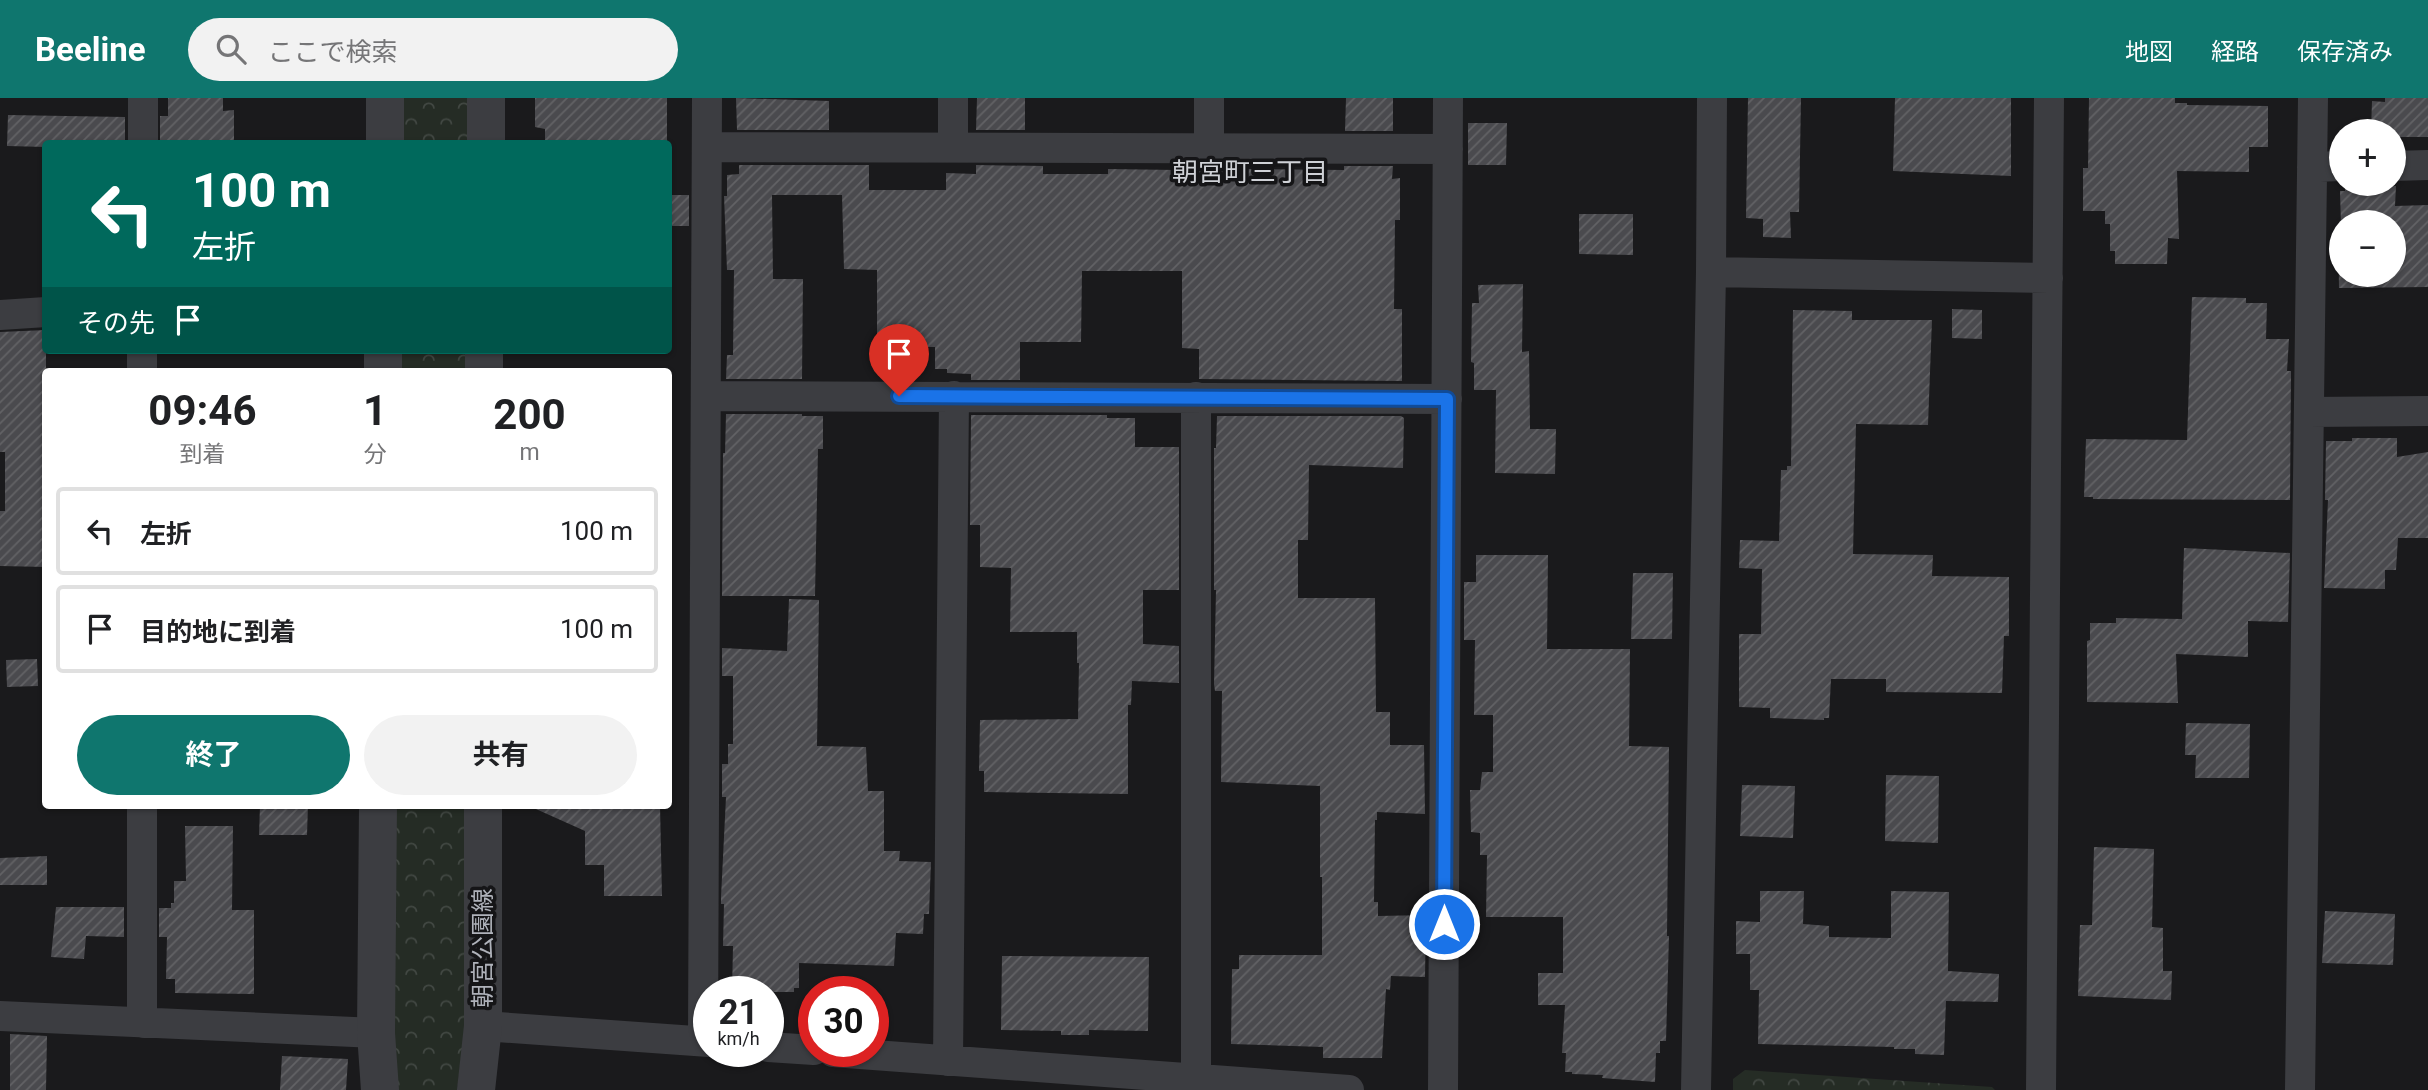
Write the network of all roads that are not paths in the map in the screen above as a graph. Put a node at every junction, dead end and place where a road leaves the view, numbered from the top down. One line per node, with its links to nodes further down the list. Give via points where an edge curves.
1 (143, 98): 11 (street)
2 (385, 98): 12 (street)
3 (486, 98): 13 (street)
4 (707, 98): 14 (street)
5 (953, 98): 15 (street)
6 (1209, 98): 16 (street)
7 (1448, 98): 17 (street)
8 (1712, 98): 22 (street)
9 (2049, 98): 23 (street)
10 (2313, 98): 21 (street)
11 (143, 140)
12 (384, 140)
13 (486, 140)
14 (707, 147): 15 (street); 26 (street)
15 (953, 147): 16 (street)
16 (1209, 148): 17 (street)
17 (1448, 149): 29 (street)
18 (2428, 165): 20 (street)
19 (2329, 166): 21 (street)
20 (2406, 166)
21 (2312, 167): 31 (street)
22 (1711, 272): 23 (street); 48 (street)
23 (2048, 278): 49 (street)
24 (42, 312): 25 (street)
25 (0, 315)
26 (706, 396): 27 (street); 35 (street)
27 (954, 396): 28 (street); 42 (street)
28 (1196, 397): 29 (street); 43 (street)
29 (1447, 399): 47 (street)
30 (2428, 411): 31 (street)
31 (2309, 412): 50 (street)
32 (142, 809): 37 (street)
33 (378, 809): 39 (street)
34 (483, 809): 38 (street, 朝宮公園線)
35 (706, 976)
36 (0, 1017): 37 (street)
37 (142, 1023): 39 (street)
38 (483, 1026): 40 (street); 45 (street, 朝宮公園線)
39 (376, 1033): 44 (street)
40 (693, 1041)
41 (889, 1056): 42 (street)
42 (948, 1061): 43 (street)
43 (1197, 1084): 46 (street)
44 (380, 1090)
45 (476, 1090)
46 (1349, 1090)
47 (1443, 1090)
48 (1696, 1090)
49 (2041, 1090)
50 (2300, 1090)

